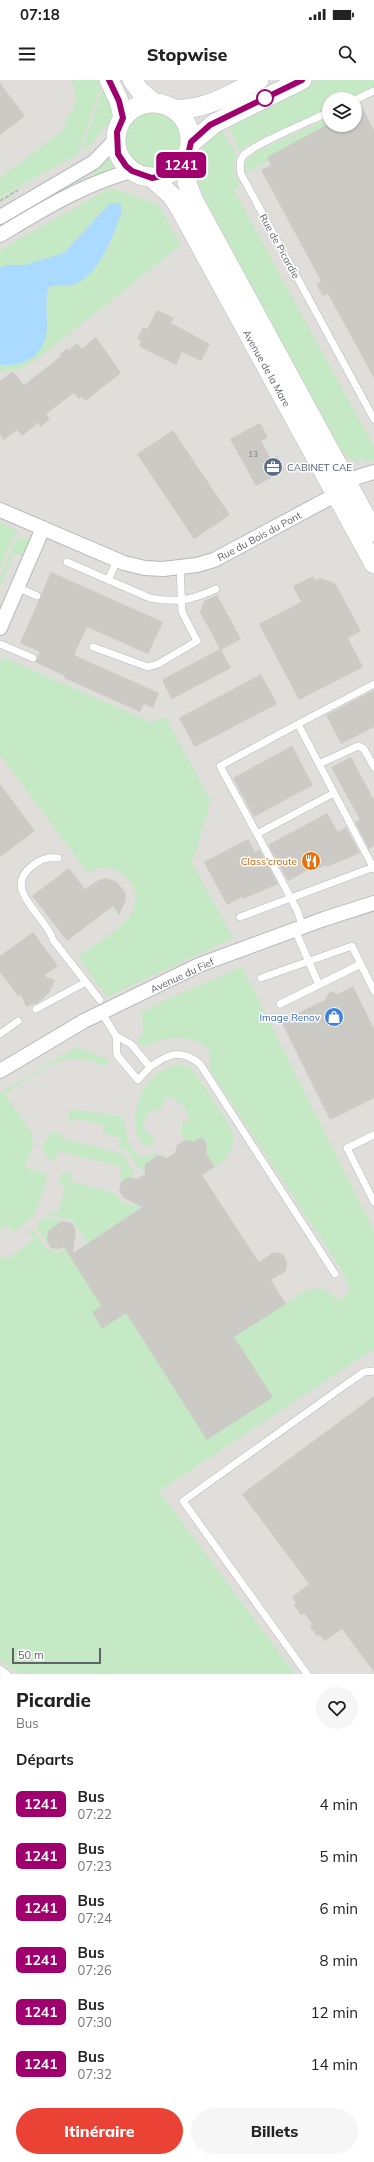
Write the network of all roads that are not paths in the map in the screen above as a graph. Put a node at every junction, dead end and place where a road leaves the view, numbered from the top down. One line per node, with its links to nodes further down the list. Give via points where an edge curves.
1 (110, 80): 10 (street)
2 (132, 80): 7 (street)
3 (259, 80): 8 (street, via 205,106)
4 (302, 80): 12 (street, via 215,123)
5 (374, 91): 6 (lane)
6 (362, 97)
7 (154, 103): 8 (street); 10 (street, via 140,105)
8 (174, 109): 12 (street, via 188,127)
9 (322, 115): 18 (lane, Rue de Picardie, via 254,148 242,157 241,174)
10 (123, 118): 11 (street)
11 (116, 139): 14 (street, via 118,154); 16 (street, via 94,162)
12 (191, 142): 13 (street)
13 (185, 160): 15 (street, via 167,175); 20 (street, Avenue de la Mare, via 187,183 194,199)
14 (132, 171): 15 (street); 17 (street, via 75,193)
15 (152, 178): 20 (street, Avenue de la Mare, via 172,196 179,207)
16 (0, 217)
17 (0, 235)
18 (374, 419)
19 (374, 472): 20 (street, Rue du Bois du Pont)
20 (342, 488): 23 (street, Avenue de la Mare); 26 (street, Avenue de la Mare); 27 (street, Rue du Bois du Pont, via 214,560)
21 (0, 510): 22 (street, Rue du Bois du Pont)
22 (43, 528): 24 (street, Rue du Bois du Pont); 29 (street)
23 (374, 532)
24 (117, 560): 27 (street, Rue du Bois du Pont, via 145,568); 28 (lane)
25 (67, 562): 28 (lane)
26 (374, 564)
27 (180, 568): 32 (lane)
28 (108, 580): 32 (lane, via 150,598)
29 (17, 587): 31 (lane); 33 (street)
30 (216, 589): 32 (lane, via 197,598)
31 (37, 596)
32 (181, 601): 35 (lane, via 182,612 197,641 158,664 144,667)
33 (0, 628)
34 (0, 644): 36 (lane)
35 (93, 647)
36 (32, 658)
37 (374, 684): 38 (lane)
38 (298, 724): 39 (lane); 42 (lane, via 220,766)
39 (319, 764): 40 (lane, via 358,746 364,749); 41 (lane)
40 (374, 767)
41 (334, 793): 42 (lane); 44 (lane)
42 (256, 834): 45 (lane)
43 (58, 858): 52 (lane, via 40,860 27,870 23,874 21,888 24,896 50,930 53,940)
44 (374, 868): 45 (lane)
45 (290, 898): 47 (lane); 48 (lane)
46 (374, 903): 48 (street, Avenue du Fief)
47 (240, 917)
48 (299, 928): 49 (lane); 56 (street, Avenue du Fief, via 199,965)
49 (309, 962): 50 (lane, via 352,946); 51 (lane); 53 (lane)
50 (361, 964): 53 (lane); 54 (lane)
51 (262, 978)
52 (86, 982): 56 (lane); 57 (lane)
53 (319, 985): 55 (lane)
54 (374, 991)
55 (280, 1004)
56 (101, 1006): 60 (lane); 62 (street, Avenue du Fief)
57 (36, 1009)
58 (18, 1022): 59 (lane)
59 (0, 1034)
60 (116, 1036): 61 (lane, via 131,1044); 61 (lane, via 117,1055 138,1080)
61 (150, 1067): 65 (lane, via 161,1058 174,1054 192,1057 200,1064)
62 (0, 1071)
63 (374, 1135): 64 (lane, via 347,1148)
64 (374, 1202)
65 (335, 1274)
66 (374, 1371): 69 (lane, via 364,1372 183,1501)
67 (0, 1669): 68 (lane)
68 (7, 1674)
69 (307, 1674)

